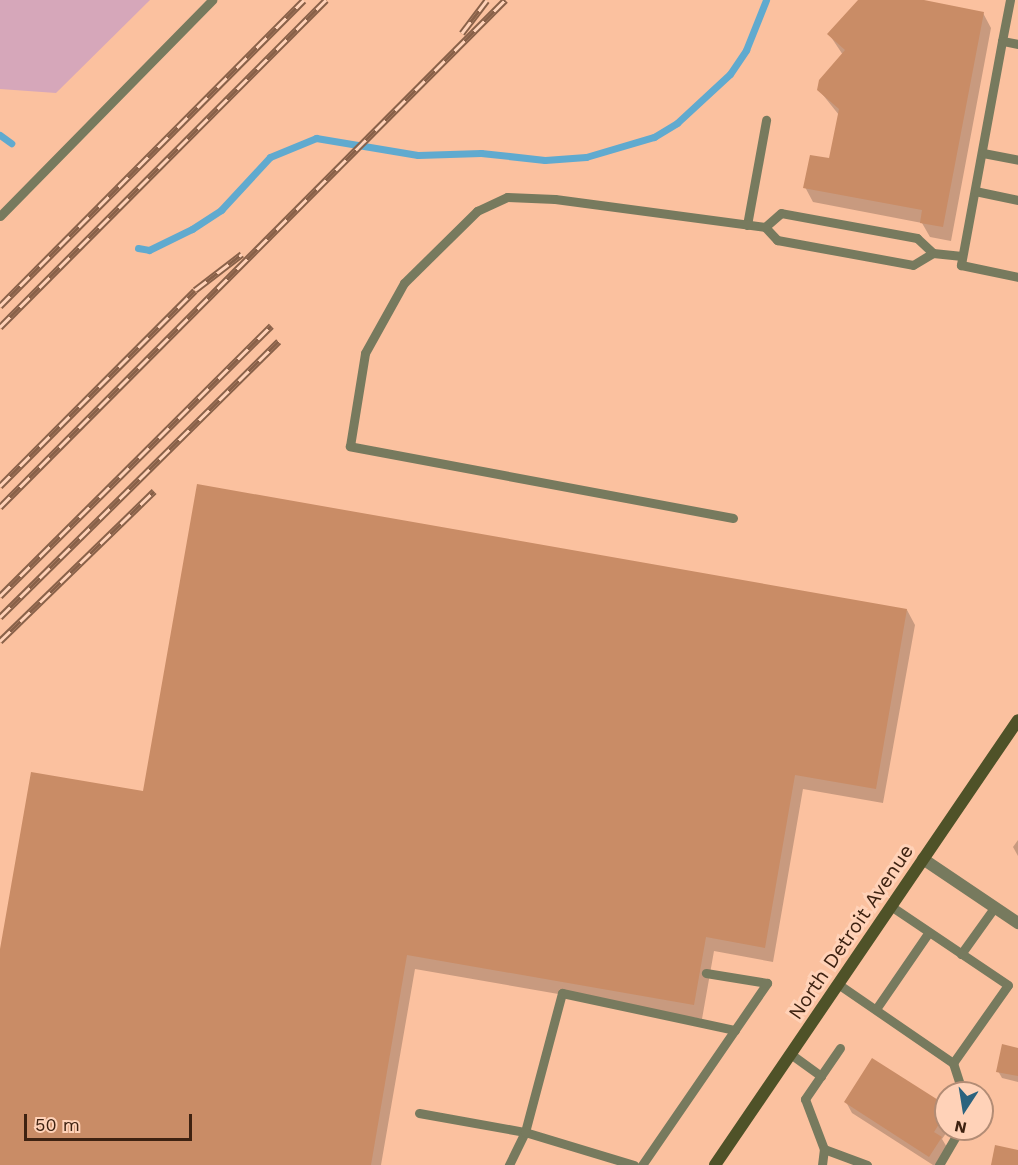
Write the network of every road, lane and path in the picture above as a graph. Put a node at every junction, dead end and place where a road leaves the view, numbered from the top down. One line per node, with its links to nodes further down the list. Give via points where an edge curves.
1 (212, 0): 10 (lane)
2 (1010, 0): 3 (lane)
3 (1002, 41): 4 (lane); 6 (lane)
4 (1018, 44)
5 (766, 120): 11 (lane)
6 (983, 153): 7 (lane); 8 (lane)
7 (1018, 160)
8 (975, 191): 9 (lane); 14 (lane)
9 (1018, 200)
10 (0, 216)
11 (747, 225): 12 (lane); 16 (lane, via 555,199 507,197 477,211 404,283 365,353 350,446)
12 (765, 227): 13 (lane, via 777,240 914,265); 13 (lane, via 781,213 789,214 917,238)
13 (933, 254): 14 (lane)
14 (962, 256): 15 (lane, via 961,265)
15 (1018, 277)
16 (733, 518)
17 (1018, 720): 18 (main road, North Detroit Avenue)
18 (923, 859): 19 (main road, North Detroit Avenue); 20 (street)
19 (891, 906): 22 (lane); 25 (main road, North Detroit Avenue)
20 (994, 908): 21 (street); 23 (lane)
21 (1018, 923)
22 (929, 932): 23 (lane); 26 (lane)
23 (962, 954): 30 (lane, via 1008,985)
24 (706, 974): 27 (lane, via 767,983)
25 (838, 984): 26 (lane); 29 (main road, North Detroit Avenue)
26 (876, 1009): 30 (lane)
27 (735, 1029): 34 (lane, via 562,993); 39 (lane)
28 (840, 1048): 31 (lane)
29 (792, 1055): 31 (lane); 40 (main road, North Detroit Avenue)
30 (953, 1063): 32 (lane)
31 (821, 1076): 36 (lane, via 805,1100)
32 (959, 1081)
33 (418, 1113): 34 (lane)
34 (525, 1132): 37 (lane); 38 (lane)
35 (953, 1141): 43 (lane)
36 (824, 1149): 41 (lane); 42 (lane)
37 (509, 1165)
38 (634, 1165)
39 (642, 1165)
40 (715, 1165)
41 (822, 1165)
42 (867, 1165)
43 (939, 1165)

